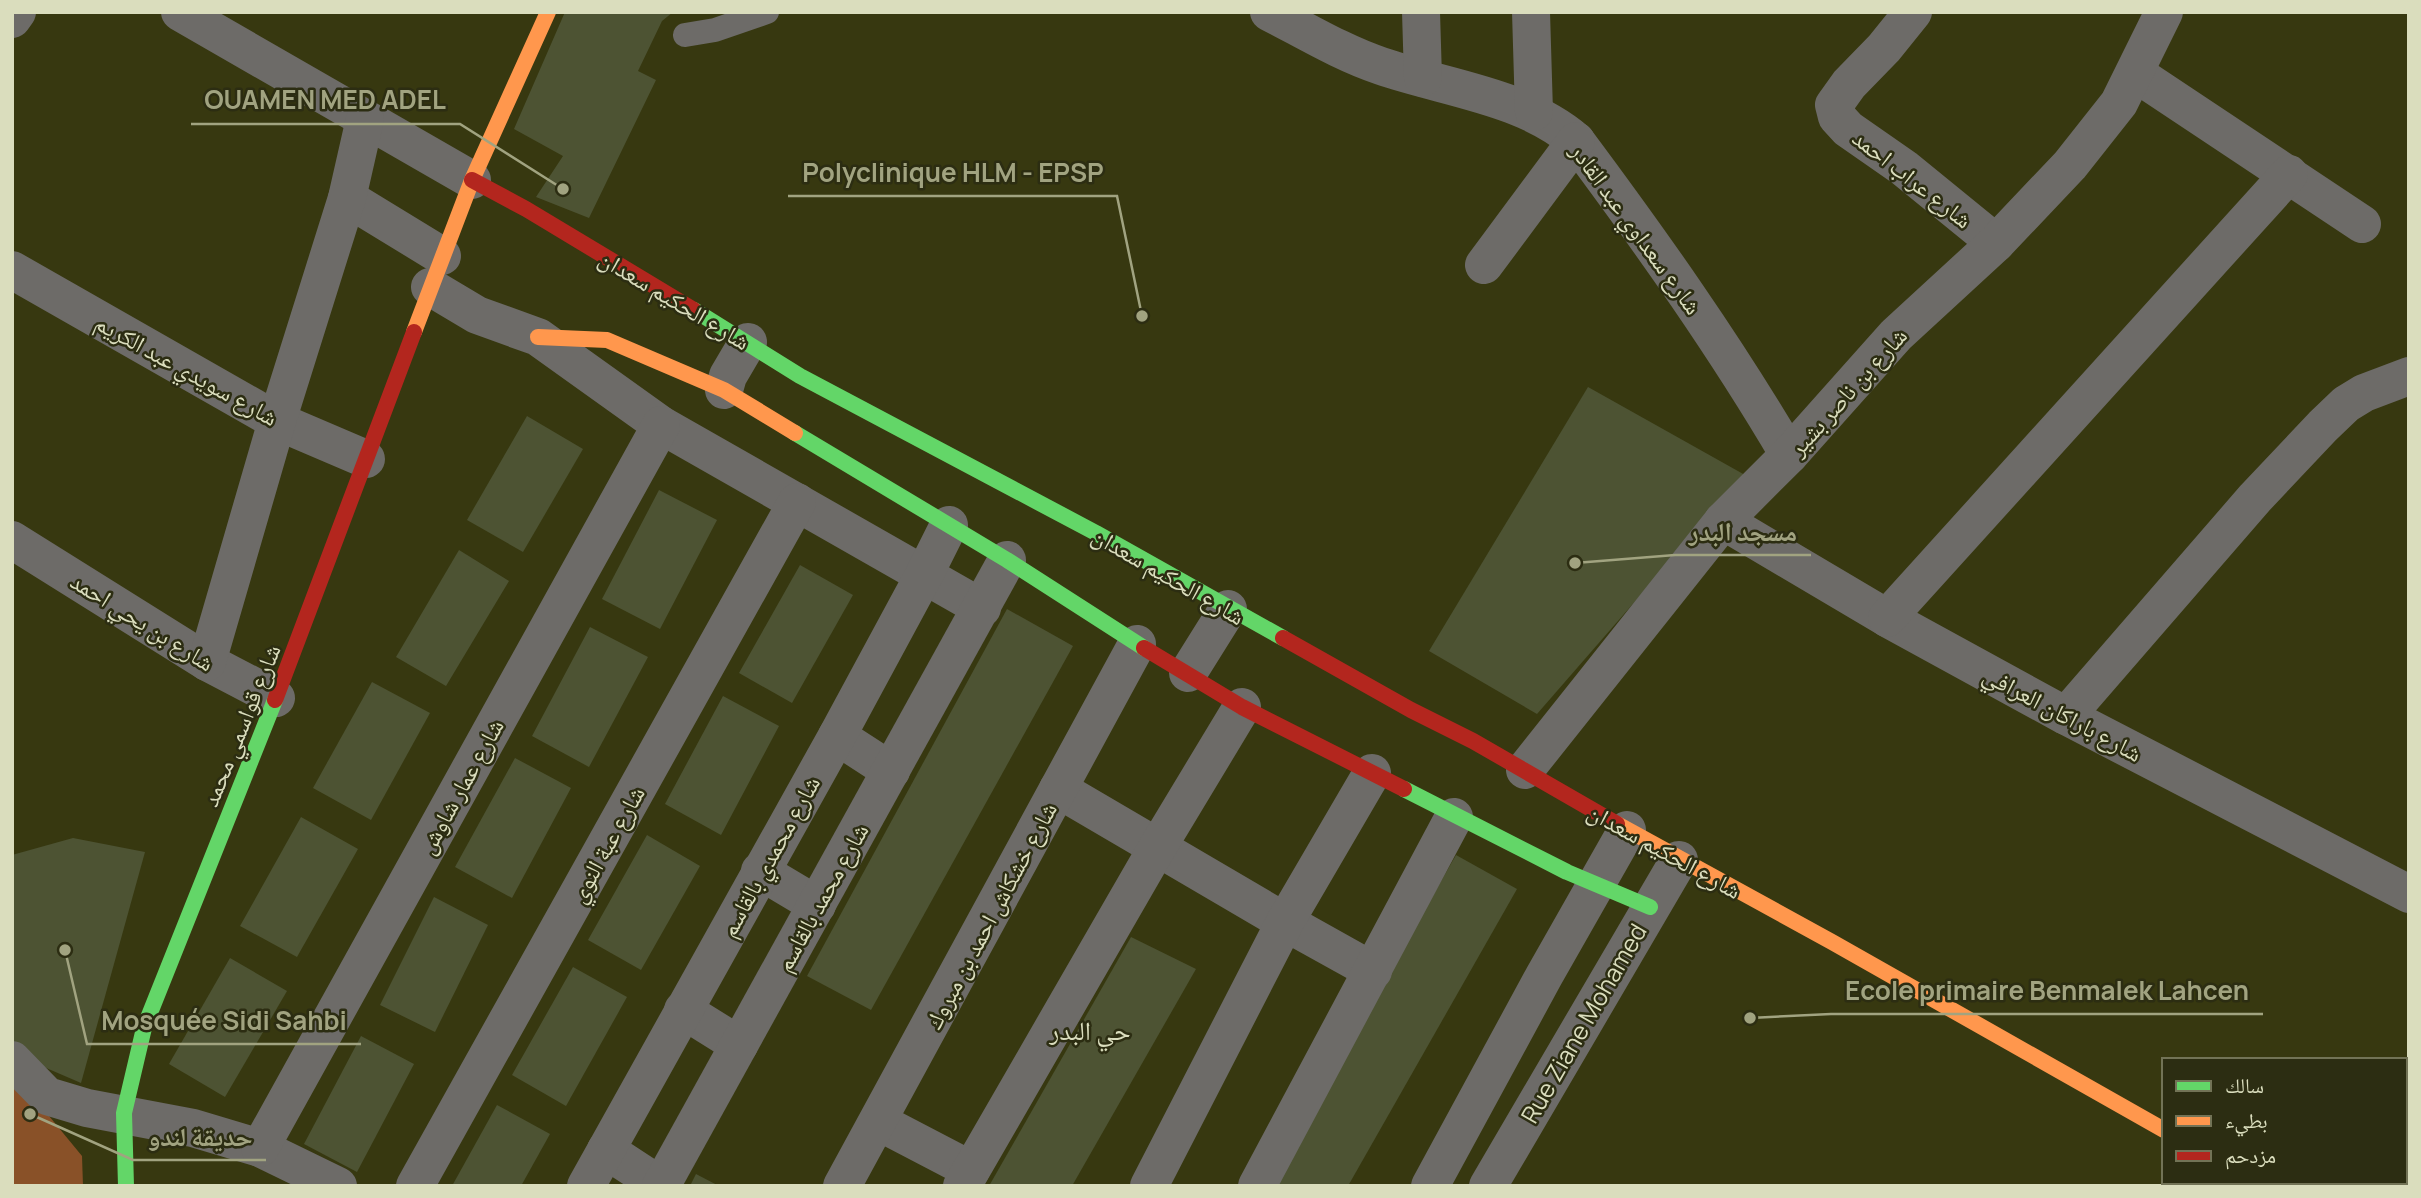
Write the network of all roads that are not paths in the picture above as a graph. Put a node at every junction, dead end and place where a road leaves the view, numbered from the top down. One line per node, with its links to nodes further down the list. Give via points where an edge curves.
1 (16, 12): 10 (street)
2 (180, 12): 15 (street, شارع الحكيم سعدان)
3 (548, 12): 18 (street, شارع قواسمي محمد)
4 (766, 12): 11 (lane)
5 (1269, 12): 13 (street, شارع سعداوي عبد القادر, via 1380,66)
6 (1421, 12): 13 (street)
7 (1531, 12): 14 (street)
8 (1913, 12): 21 (street, شارع عراب احمد, via 1849,84 1834,105 1837,117)
9 (2164, 12): 12 (street, شارع بن ناصر بشير)
10 (12, 19)
11 (685, 35)
12 (2135, 73): 17 (street); 21 (street, شارع بن ناصر بشير, via 2119,103 2070,165)
13 (1423, 78): 14 (street, شارع سعداوي عبد القادر)
14 (1534, 112): 16 (street, شارع سعداوي عبد القادر)
15 (365, 119): 18 (street, شارع الحكيم سعدان); 19 (street)
16 (1576, 141): 22 (street); 31 (street, شارع سعداوي عبد القادر, via 1650,240)
17 (2289, 174): 20 (street); 41 (street)
18 (472, 180): 24 (street, شارع قواسمي محمد); 26 (street, شارع الحكيم سعدان)
19 (347, 198): 24 (street); 29 (street)
20 (2362, 224)
21 (1996, 243): 31 (street, شارع بن ناصر بشير, via 1896,335)
22 (1484, 265)
23 (12, 270): 29 (street, شارع سويدي عبد الكريم)
24 (436, 272): 25 (street, via 477,315); 32 (street, شارع قواسمي محمد)
25 (538, 337): 28 (street, via 607,340); 30 (street)
26 (747, 342): 28 (street); 40 (street, شارع الحكيم سعدان, via 800,376 1096,533)
27 (2409, 376): 47 (street, via 2364,393 2323,426)
28 (724, 390): 35 (street)
29 (277, 421): 32 (street, شارع سويدي عبد الكريم); 43 (street)
30 (661, 425): 33 (street); 70 (street, شارع عمار شاوش)
31 (1789, 455): 34 (street, شارع بن ناصر بشير)
32 (366, 459): 45 (street, شارع قواسمي محمد)
33 (797, 502): 38 (street); 75 (street, شارع عبة النوي)
34 (1723, 522): 41 (street, شارع باراكان العرافي); 49 (street, شارع بن ناصر بشير)
35 (949, 525): 37 (street); 38 (street, شارع محمدي بالقاسم)
36 (12, 540): 43 (street, شارع بن يحي احمد)
37 (1007, 560): 39 (street, شارع محمد بالقاسم); 42 (street)
38 (924, 575): 39 (street); 48 (street, شارع محمدي بالقاسم)
39 (982, 608): 50 (street, شارع محمد بالقاسم)
40 (1228, 609): 44 (street); 49 (street, شارع الحكيم سعدان)
41 (1887, 618): 47 (street, شارع باراكان العرافي)
42 (1137, 644): 44 (street); 52 (street, شارع خشكاش احمد بن مبروك)
43 (207, 662): 45 (street, شارع بن يحي احمد)
44 (1188, 673): 46 (street)
45 (276, 698): 67 (street, شارع قواسمي محمد, via 144,1028)
46 (1242, 707): 51 (street); 55 (street)
47 (2066, 716): 59 (street, شارع باراكان العرافي)
48 (837, 736): 50 (street); 57 (street, شارع محمدي بالقاسم)
49 (1525, 770): 54 (street, شارع الحكيم سعدان)
50 (891, 771): 60 (street, شارع محمد بالقاسم)
51 (1372, 773): 53 (street); 62 (street)
52 (1058, 789): 55 (street); 68 (street, شارع خشكاش احمد بن مبروك)
53 (1454, 817): 58 (street); 63 (street)
54 (1627, 830): 56 (street, شارع الحكيم سعدان); 58 (street)
55 (1157, 848): 62 (street); 72 (street)
56 (1679, 860): 61 (street, Rue Ziane Mohamed); 69 (street, شارع الحكيم سعدان)
57 (760, 871): 60 (street); 64 (street, شارع محمدي بالقاسم)
58 (1594, 884): 61 (street); 81 (street)
59 (2409, 894)
60 (817, 905): 65 (street, شارع محمد بالقاسم)
61 (1650, 907): 82 (street, Rue Ziane Mohamed)
62 (1285, 922): 63 (street); 79 (street)
63 (1373, 971): 80 (street)
64 (683, 1010): 65 (street); 71 (street, شارع محمدي بالقاسم)
65 (739, 1045): 77 (street, شارع محمد بالقاسم)
66 (12, 1060): 67 (street, via 47,1096)
67 (124, 1114): 70 (street, via 193,1128); 73 (street, شارع قواسمي محمد)
68 (879, 1122): 72 (street); 78 (street, شارع خشكاش احمد بن مبروك)
69 (2162, 1129)
70 (260, 1149): 74 (street)
71 (606, 1150): 76 (street, شارع محمدي بالقاسم); 77 (street)
72 (966, 1178)
73 (126, 1186)
74 (338, 1186)
75 (415, 1186)
76 (586, 1186)
77 (661, 1186)
78 (842, 1186)
79 (1149, 1186)
80 (1257, 1186)
81 (1430, 1186)
82 (1488, 1186)

